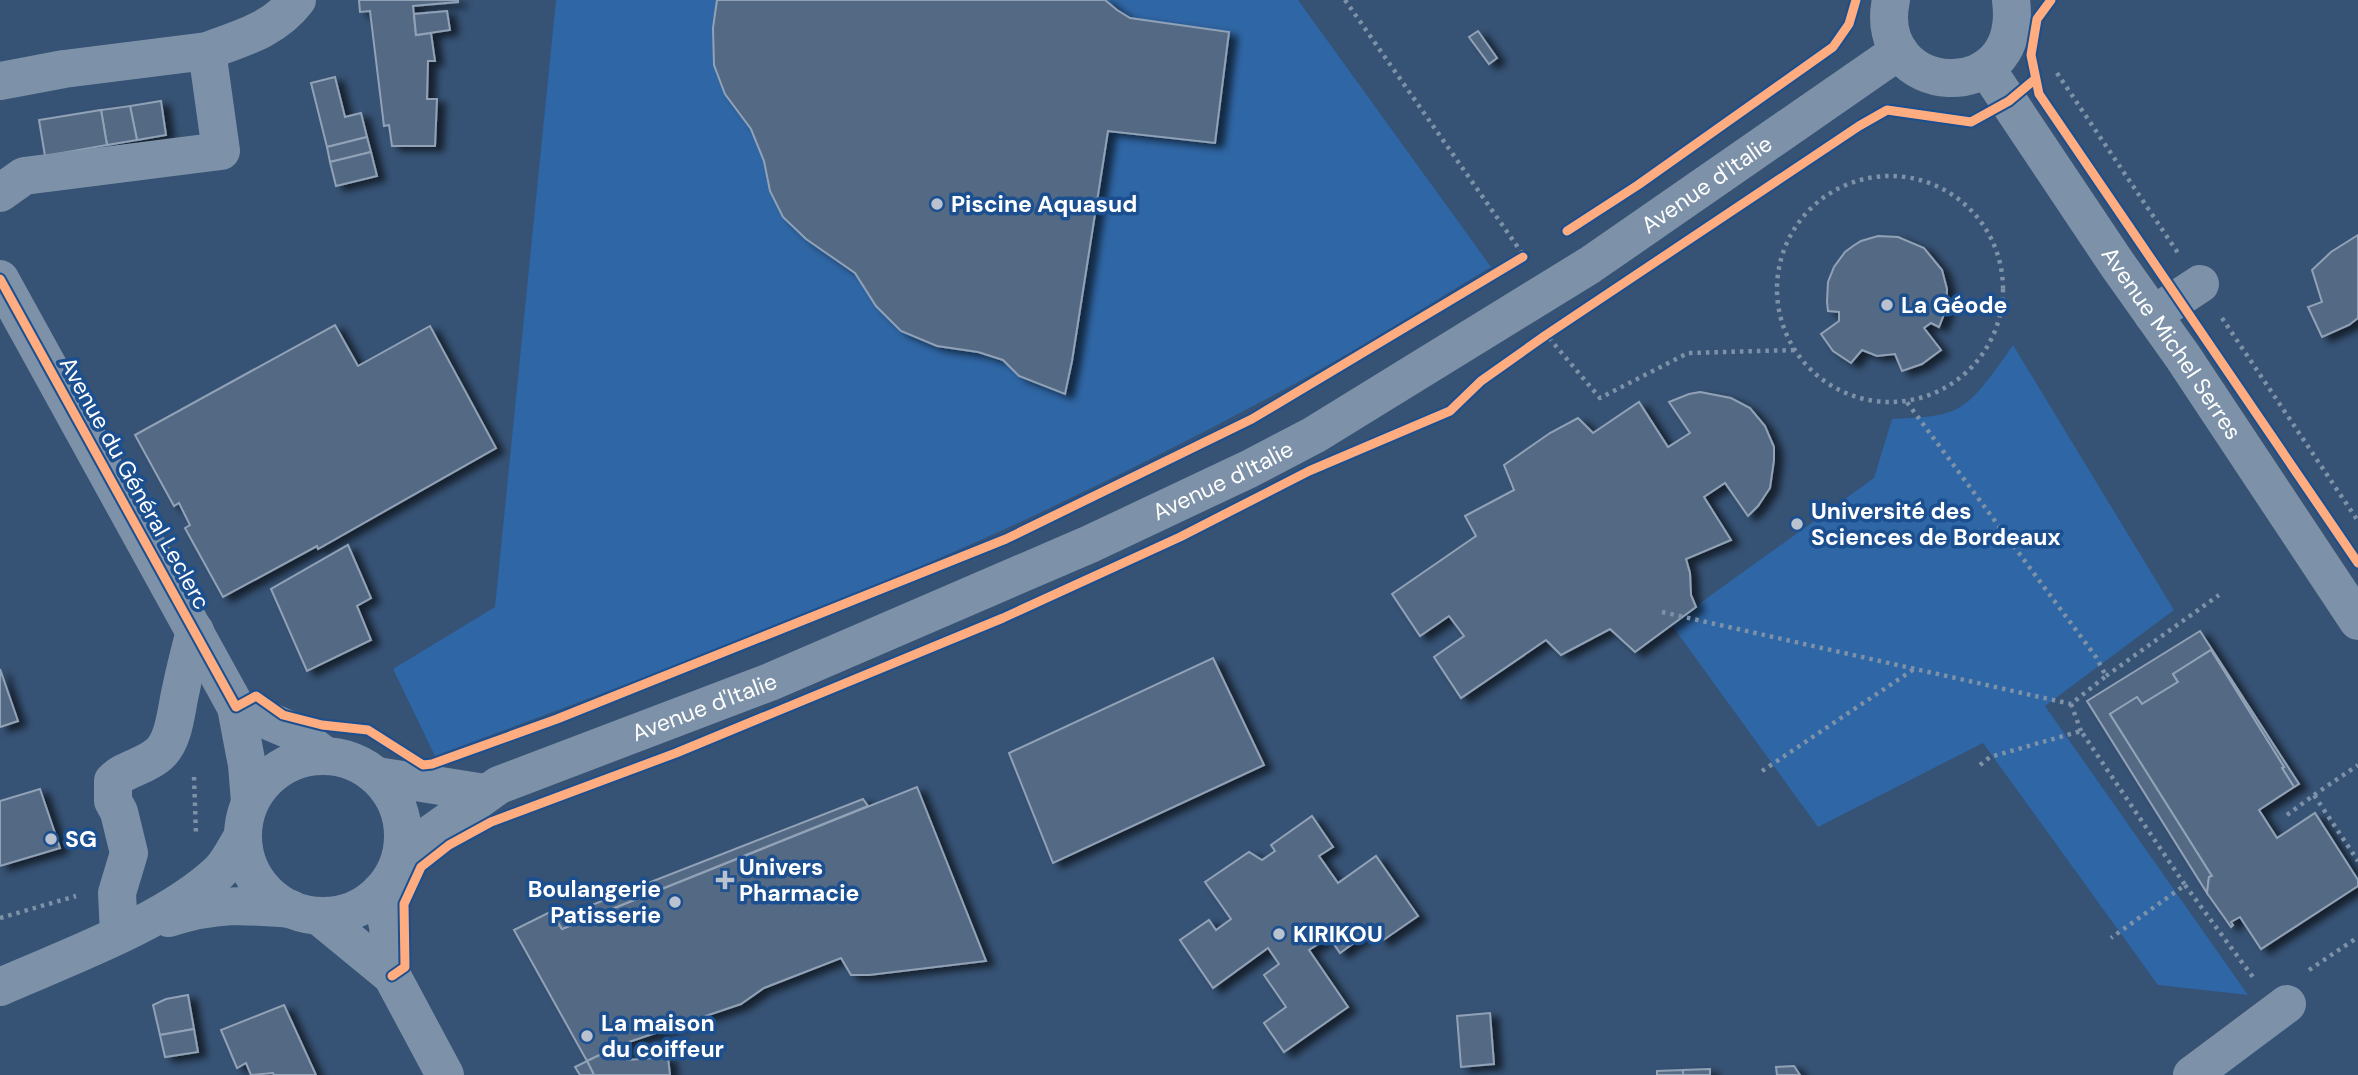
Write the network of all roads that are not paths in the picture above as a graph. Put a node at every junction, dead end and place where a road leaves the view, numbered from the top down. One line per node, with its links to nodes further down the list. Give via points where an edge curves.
1 (297, 0): 4 (street, via 284,16 252,35)
2 (1891, 0): 5 (street, via 1891,34)
3 (2011, 0): 6 (street, via 2010,37 2001,55)
4 (207, 51): 7 (street); 8 (street, via 221,151 24,176)
5 (1899, 51): 6 (street, via 1912,66 1949,79); 17 (street, Avenue d'Italie, via 1590,265 1314,435 1078,550 770,682)
6 (1986, 68): 11 (street, Avenue Michel Serres)
7 (0, 81)
8 (0, 193)
9 (0, 279): 13 (street, Avenue du Général Leclerc)
10 (2200, 284): 11 (street)
11 (2153, 315): 12 (street, Avenue Michel Serres)
12 (2358, 621)
13 (195, 631): 14 (street, Avenue du Général Leclerc); 22 (street, via 176,721 161,753 113,781 113,801 129,853 117,893)
14 (236, 707): 15 (street, via 292,731); 18 (street, Avenue du Général Leclerc, via 247,765)
15 (324, 755): 16 (street, via 352,761); 18 (street, via 288,763 260,786)
16 (377, 776): 17 (street); 19 (street, via 397,804 403,830)
17 (485, 793): 19 (street, Avenue d'Italie)
18 (246, 819): 21 (street, via 246,859 256,880 272,897); 22 (street, via 221,870 193,895)
19 (401, 855): 20 (street)
20 (380, 892): 21 (street, via 352,911); 23 (street)
21 (305, 913): 22 (street, via 245,905 200,908); 23 (street)
22 (119, 934): 24 (street)
23 (392, 976): 26 (street)
24 (0, 987)
25 (2286, 987): 27 (street)
26 (446, 1075)
27 (2192, 1075)

